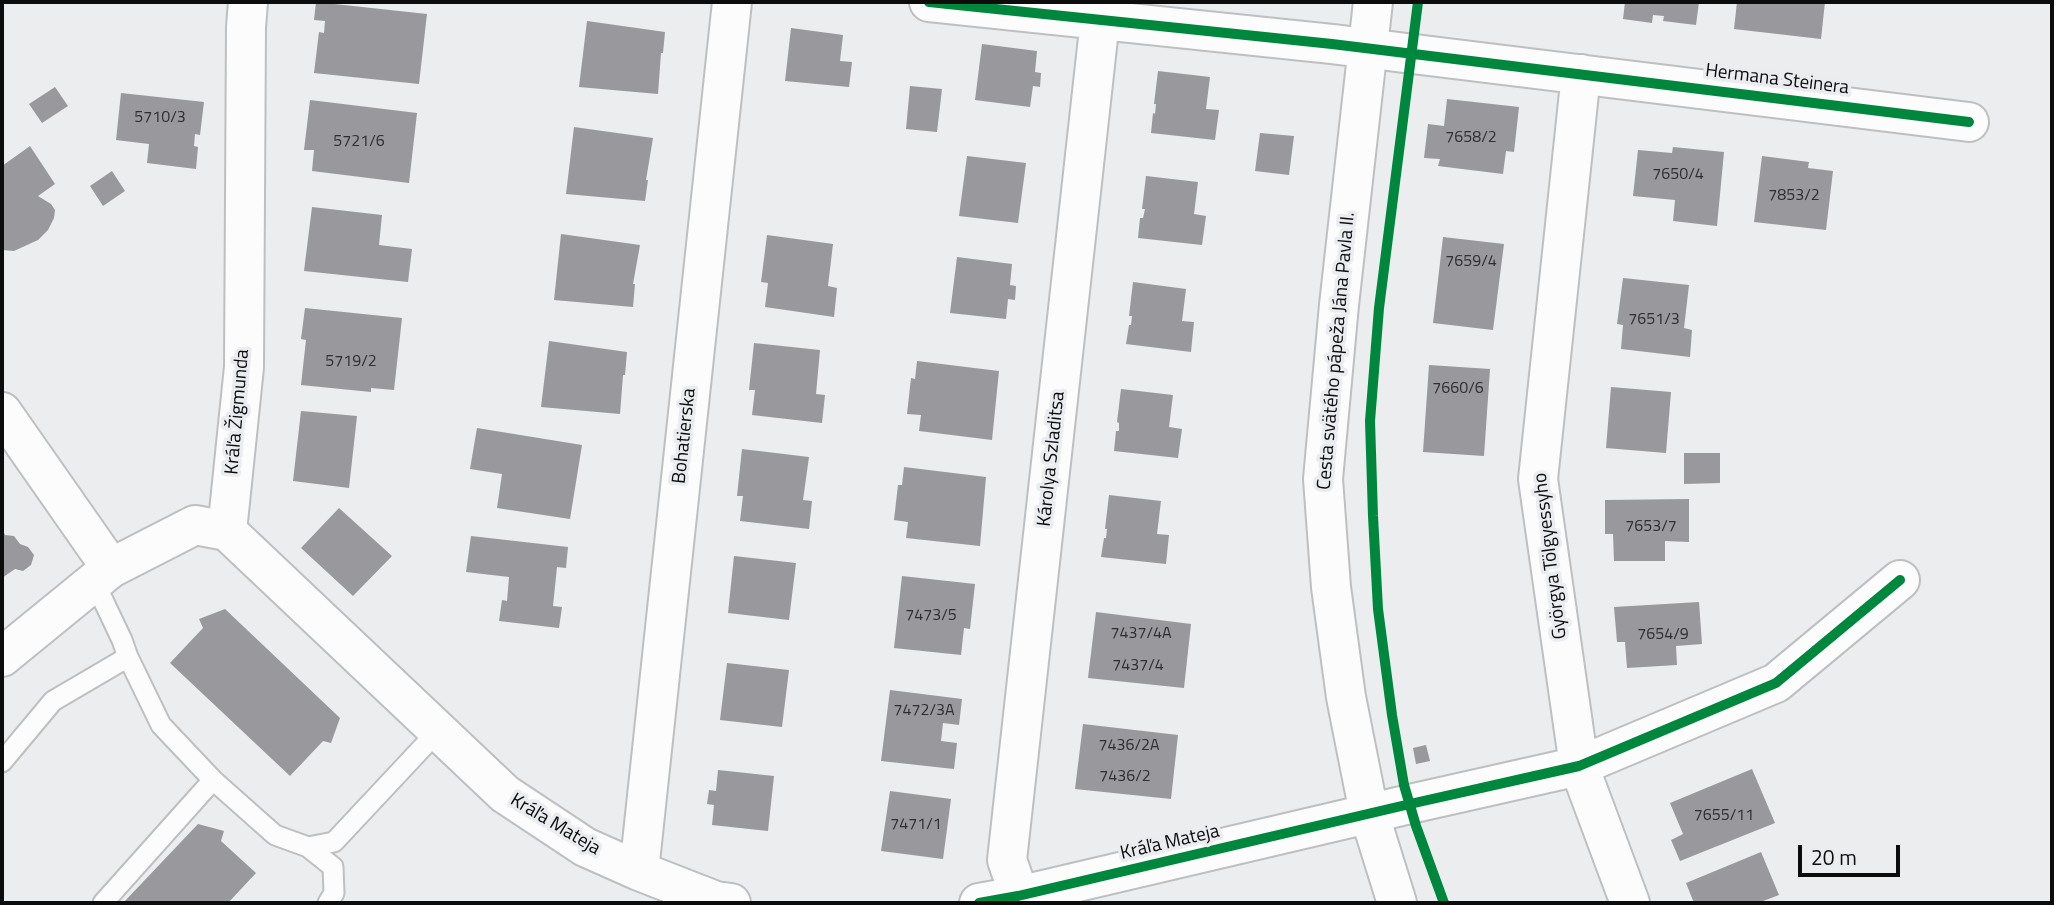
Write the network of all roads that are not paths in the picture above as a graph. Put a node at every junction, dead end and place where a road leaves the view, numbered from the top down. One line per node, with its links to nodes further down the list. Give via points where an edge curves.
1 (248, 2): 10 (street, Kráľa Žigmunda, via 244,367)
2 (732, 2): 21 (street, Bohatierska)
3 (929, 2): 5 (street, Hermana Steinera)
4 (1373, 2): 6 (street, Cesta svätého pápeža Jána Pavla II.)
5 (1100, 20): 6 (street, Hermana Steinera); 22 (street, Károlya Szladitsa, via 1007,860)
6 (1368, 48): 7 (street, Hermana Steinera); 19 (street, Cesta svätého pápeža Jána Pavla II., via 1323,479 1331,587)
7 (1581, 74): 8 (street, Hermana Steinera); 17 (street, Györgya Tölgyessyho, via 1538,479)
8 (1969, 122)
9 (2, 412): 11 (street)
10 (227, 531): 11 (street, via 195,525); 15 (street)
11 (103, 574): 13 (street); 14 (lane)
12 (1900, 580): 17 (street, Kráľa Mateja, via 1776,683)
13 (2, 657)
14 (128, 657): 16 (lane, via 53,701); 18 (lane, via 161,724)
15 (438, 732): 20 (lane, via 334,842); 21 (street, Kráľa Mateja, via 505,794 585,847)
16 (2, 762)
17 (1579, 766): 19 (street, Kráľa Mateja); 28 (street, Györgya Tölgyessyho)
18 (213, 780): 20 (lane, via 275,835); 23 (lane)
19 (1369, 814): 22 (street, Kráľa Mateja); 27 (street, Cesta svätého pápeža Jána Pavla II.)
20 (308, 847): 24 (lane, via 333,867 334,893)
21 (639, 871): 25 (street, Kráľa Mateja)
22 (1020, 900): 26 (street, Kráľa Mateja)
23 (103, 903)
24 (328, 903)
25 (731, 903)
26 (979, 903)
27 (1397, 903)
28 (1630, 903)

